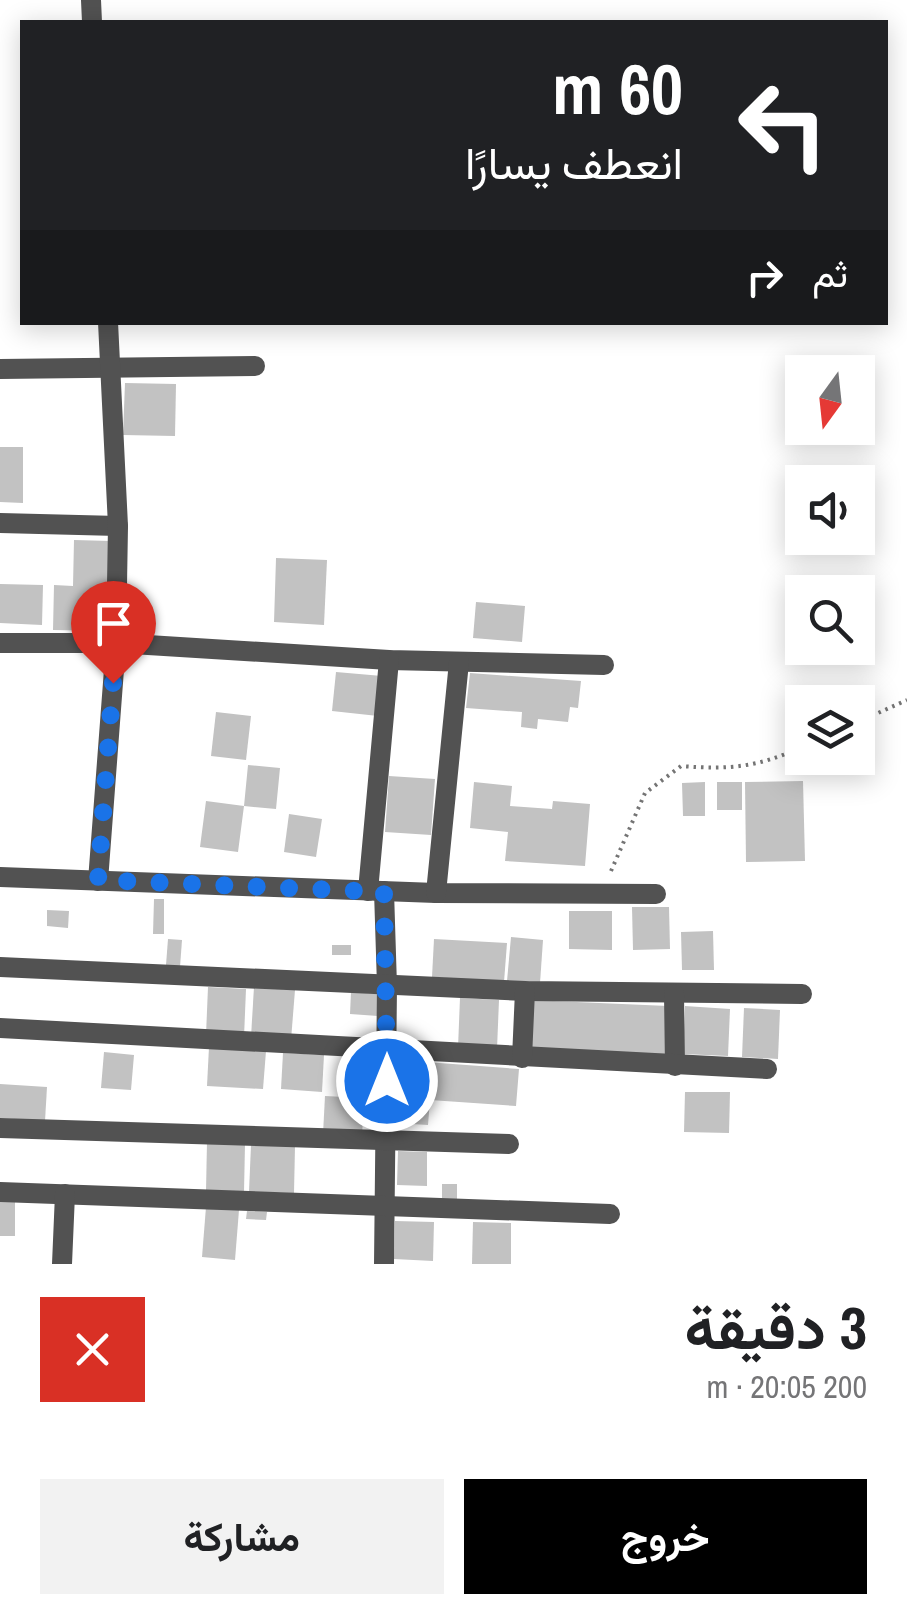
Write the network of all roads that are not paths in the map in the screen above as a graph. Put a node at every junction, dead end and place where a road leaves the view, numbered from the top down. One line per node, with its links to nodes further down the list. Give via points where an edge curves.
1 (108, 325): 2 (street)
2 (110, 366): 3 (street); 4 (street); 6 (street)
3 (256, 366)
4 (0, 368)
5 (0, 523): 6 (street)
6 (118, 526): 8 (street)
7 (0, 643): 8 (street)
8 (116, 643): 9 (street); 13 (street)
9 (389, 660): 10 (street); 14 (street)
10 (459, 662): 11 (street); 15 (street)
11 (604, 665)
12 (0, 877): 13 (street)
13 (98, 880): 14 (street)
14 (376, 891): 15 (street); 18 (street)
15 (436, 894): 16 (street)
16 (656, 894)
17 (0, 967): 18 (street)
18 (387, 986): 19 (street); 23 (street)
19 (526, 991): 20 (street); 24 (street)
20 (674, 994): 21 (street); 25 (street)
21 (802, 994)
22 (0, 1028): 23 (street)
23 (387, 1050): 24 (street); 28 (street)
24 (522, 1058): 25 (street)
25 (675, 1066): 26 (street)
26 (767, 1069)
27 (0, 1128): 28 (street)
28 (387, 1142): 29 (street); 32 (street)
29 (509, 1144)
30 (0, 1192): 31 (street)
31 (64, 1194): 32 (street); 34 (street)
32 (386, 1208): 33 (street); 35 (street)
33 (610, 1214)
34 (62, 1264)
35 (384, 1264)

